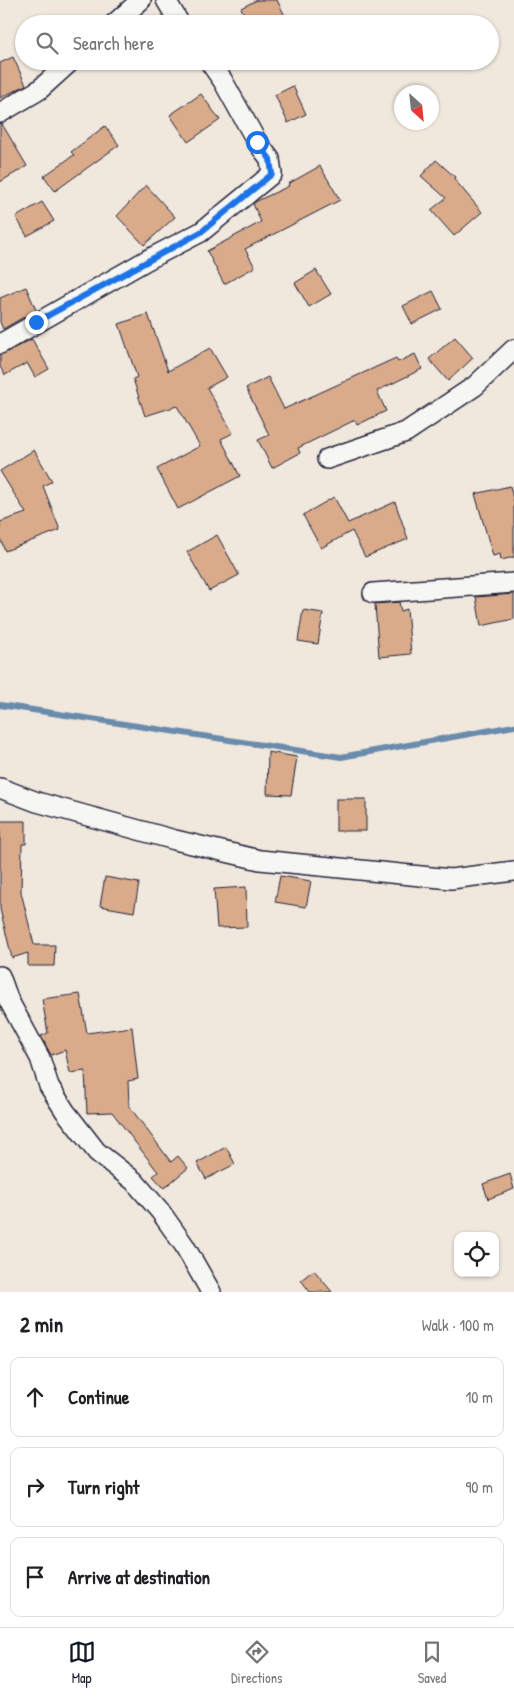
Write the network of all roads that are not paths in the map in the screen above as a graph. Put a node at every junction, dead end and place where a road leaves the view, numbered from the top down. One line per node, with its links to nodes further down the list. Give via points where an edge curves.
1 (140, 0): 3 (street)
2 (166, 0): 4 (street)
3 (124, 15)
4 (175, 15)
5 (61, 70): 7 (street, via 39,90)
6 (216, 70): 8 (street, via 270,159 272,174 201,232 138,264)
7 (0, 113)
8 (0, 344)
9 (514, 349): 10 (street, via 475,386 406,432)
10 (327, 459)
11 (514, 583): 12 (street)
12 (373, 593)
13 (0, 788): 14 (street, via 37,802 156,835 260,860 451,879)
14 (514, 872)
15 (0, 976): 16 (street)
16 (4, 1005): 17 (street, via 40,1058 49,1086 65,1112 97,1152 134,1181 160,1211)
17 (211, 1292)

